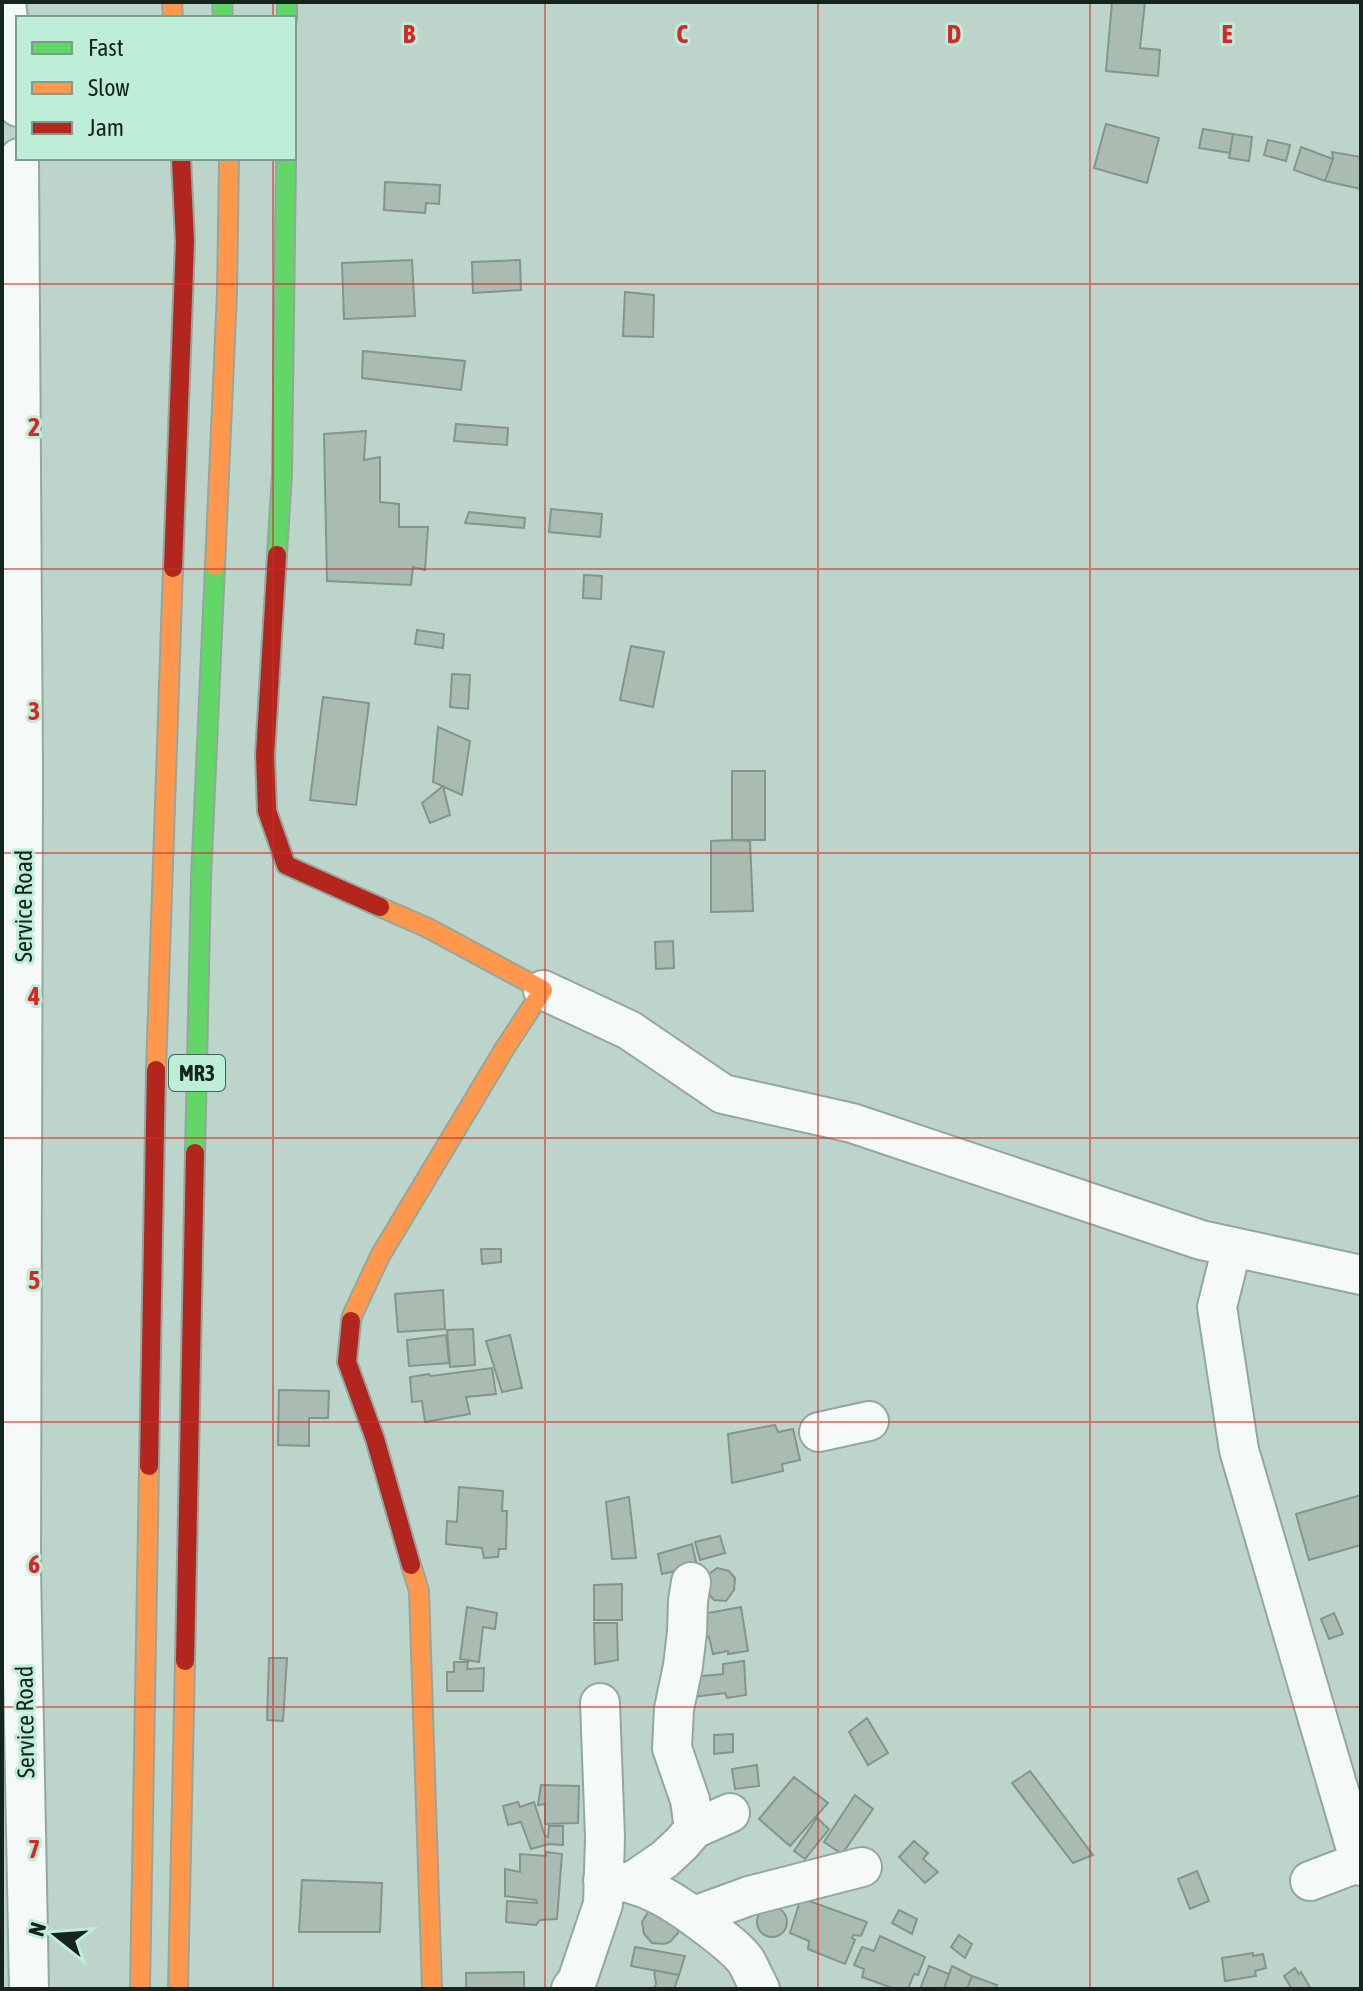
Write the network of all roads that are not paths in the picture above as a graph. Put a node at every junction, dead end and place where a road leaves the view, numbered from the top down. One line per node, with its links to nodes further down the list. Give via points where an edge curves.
1 (6, 2): 2 (street)
2 (16, 90)
3 (19, 160): 21 (street, Service Road)
4 (181, 160): 22 (main road, MR3, via 185,242 156,1048)
5 (229, 160): 23 (main road, MR3, via 201,878)
6 (286, 160): 7 (main road, via 282,474 265,755 267,811 286,865 428,928)
7 (543, 990): 8 (street, via 629,1030 723,1094 852,1123); 24 (main road, via 380,1256 352,1316 347,1362 419,1591)
8 (1232, 1247): 9 (street); 16 (street, via 1217,1307 1239,1450)
9 (1361, 1275)
10 (869, 1421): 11 (street)
11 (819, 1432)
12 (691, 1582): 15 (street, via 672,1748)
13 (600, 1703): 19 (street, via 605,1837)
14 (730, 1813): 15 (street)
15 (694, 1829): 19 (street, via 665,1859)
16 (1360, 1864): 18 (street)
17 (862, 1867): 20 (street)
18 (1310, 1881)
19 (617, 1882): 20 (street, via 668,1899); 25 (street, via 603,1904)
20 (694, 1916): 26 (street, via 732,1946)
21 (20, 1967)
22 (140, 1989)
23 (178, 1989)
24 (432, 1989)
25 (571, 1989)
26 (760, 1989)

